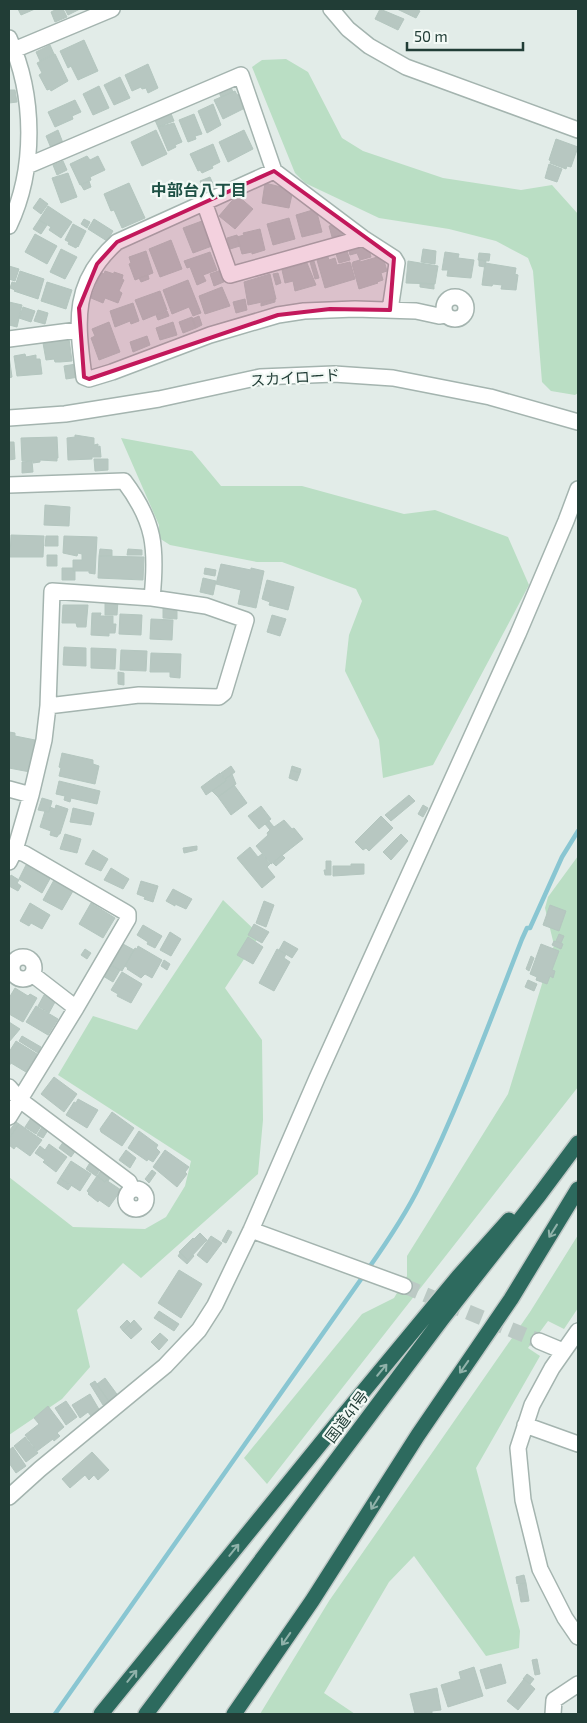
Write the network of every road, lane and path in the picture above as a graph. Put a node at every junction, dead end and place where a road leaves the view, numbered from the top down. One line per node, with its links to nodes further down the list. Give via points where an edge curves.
1 (112, 9): 3 (street)
2 (331, 9): 4 (street, via 369,46 406,67)
3 (12, 44): 5 (street, via 25,90 29,139)
4 (578, 130)
5 (27, 166): 6 (street, via 241,75); 8 (street)
6 (274, 171): 7 (street); 9 (street)
7 (204, 202): 9 (street, via 230,275); 12 (street, via 117,242 104,253 82,293)
8 (9, 226)
9 (364, 238): 10 (street, via 394,258 396,263)
10 (390, 310): 11 (street); 12 (street, via 330,309 278,315 210,335 89,379 84,377)
11 (445, 314)
12 (78, 330): 13 (street)
13 (9, 339)
14 (9, 418): 15 (street, スカイロード, via 74,412 260,377 334,374 393,378 490,397)
15 (578, 422)
16 (9, 485): 18 (street, via 124,481 137,498 154,547)
17 (578, 489): 33 (street, via 518,634)
18 (152, 598): 19 (street, via 52,591); 19 (street, via 206,606 246,620 224,693 219,697 139,695)
19 (48, 706): 21 (street)
20 (9, 789): 21 (street)
21 (32, 795): 22 (street)
22 (12, 856): 24 (street, via 25,854 128,914 119,936)
23 (32, 974): 24 (street)
24 (76, 1008): 26 (street)
25 (9, 1087): 26 (street)
26 (20, 1100): 27 (street); 30 (street, via 129,1182)
27 (9, 1117)
28 (578, 1143): 32 (highway, 国道41号)
29 (578, 1154): 45 (highway, 国道41号)
30 (132, 1189)
31 (578, 1189): 46 (highway, one-way to 46, via 511,1299)
32 (540, 1194): 43 (highway, one-way to 32, via 458,1277 505,1224); 44 (highway, 国道41号, via 442,1319)
33 (251, 1230): 34 (street); 40 (street, via 215,1306 193,1337 165,1366)
34 (404, 1286)
35 (578, 1331): 37 (street)
36 (539, 1341): 37 (street)
37 (563, 1351): 38 (street, via 532,1405)
38 (525, 1425): 39 (street); 41 (street, via 518,1448 523,1500 540,1569)
39 (578, 1444)
40 (9, 1497)
41 (578, 1638)
42 (578, 1684): 47 (street, via 554,1700)
43 (101, 1714)
44 (146, 1714)
45 (157, 1714)
46 (234, 1714)
47 (553, 1714)

